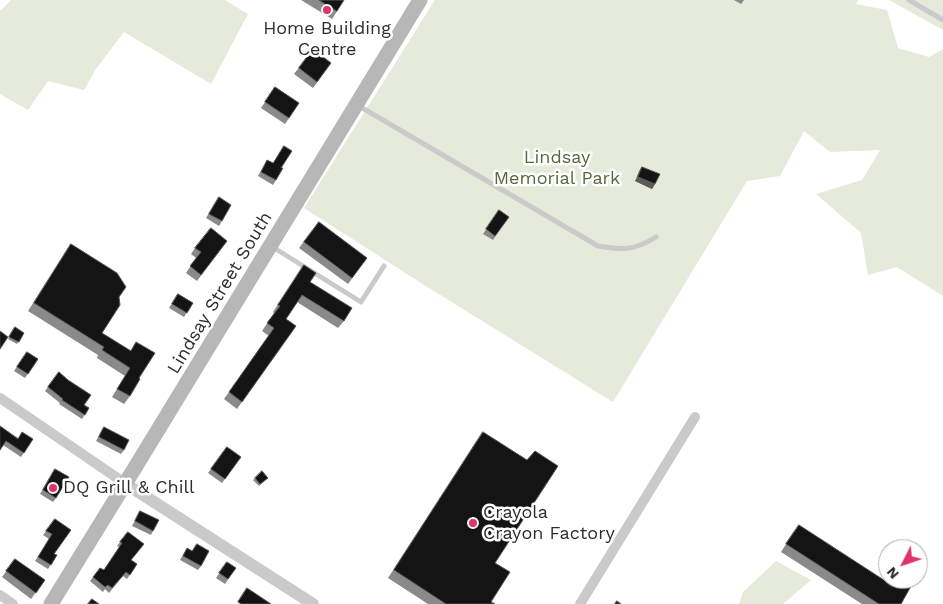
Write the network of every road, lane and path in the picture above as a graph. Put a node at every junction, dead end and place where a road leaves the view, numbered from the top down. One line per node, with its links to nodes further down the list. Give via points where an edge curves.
1 (420, 0): 4 (main road, Lindsay Street South)
2 (909, 0): 3 (lane)
3 (943, 20)
4 (356, 105): 5 (lane, via 598,246 633,248); 6 (main road, Lindsay Street South)
5 (656, 237)
6 (271, 245): 7 (lane, via 361,302); 10 (main road, Lindsay Street South)
7 (384, 266)
8 (0, 398): 10 (street)
9 (695, 417): 15 (street)
10 (126, 484): 13 (main road, Lindsay Street South); 14 (street)
11 (0, 595): 12 (street)
12 (13, 604)
13 (51, 604)
14 (314, 604)
15 (580, 604)

